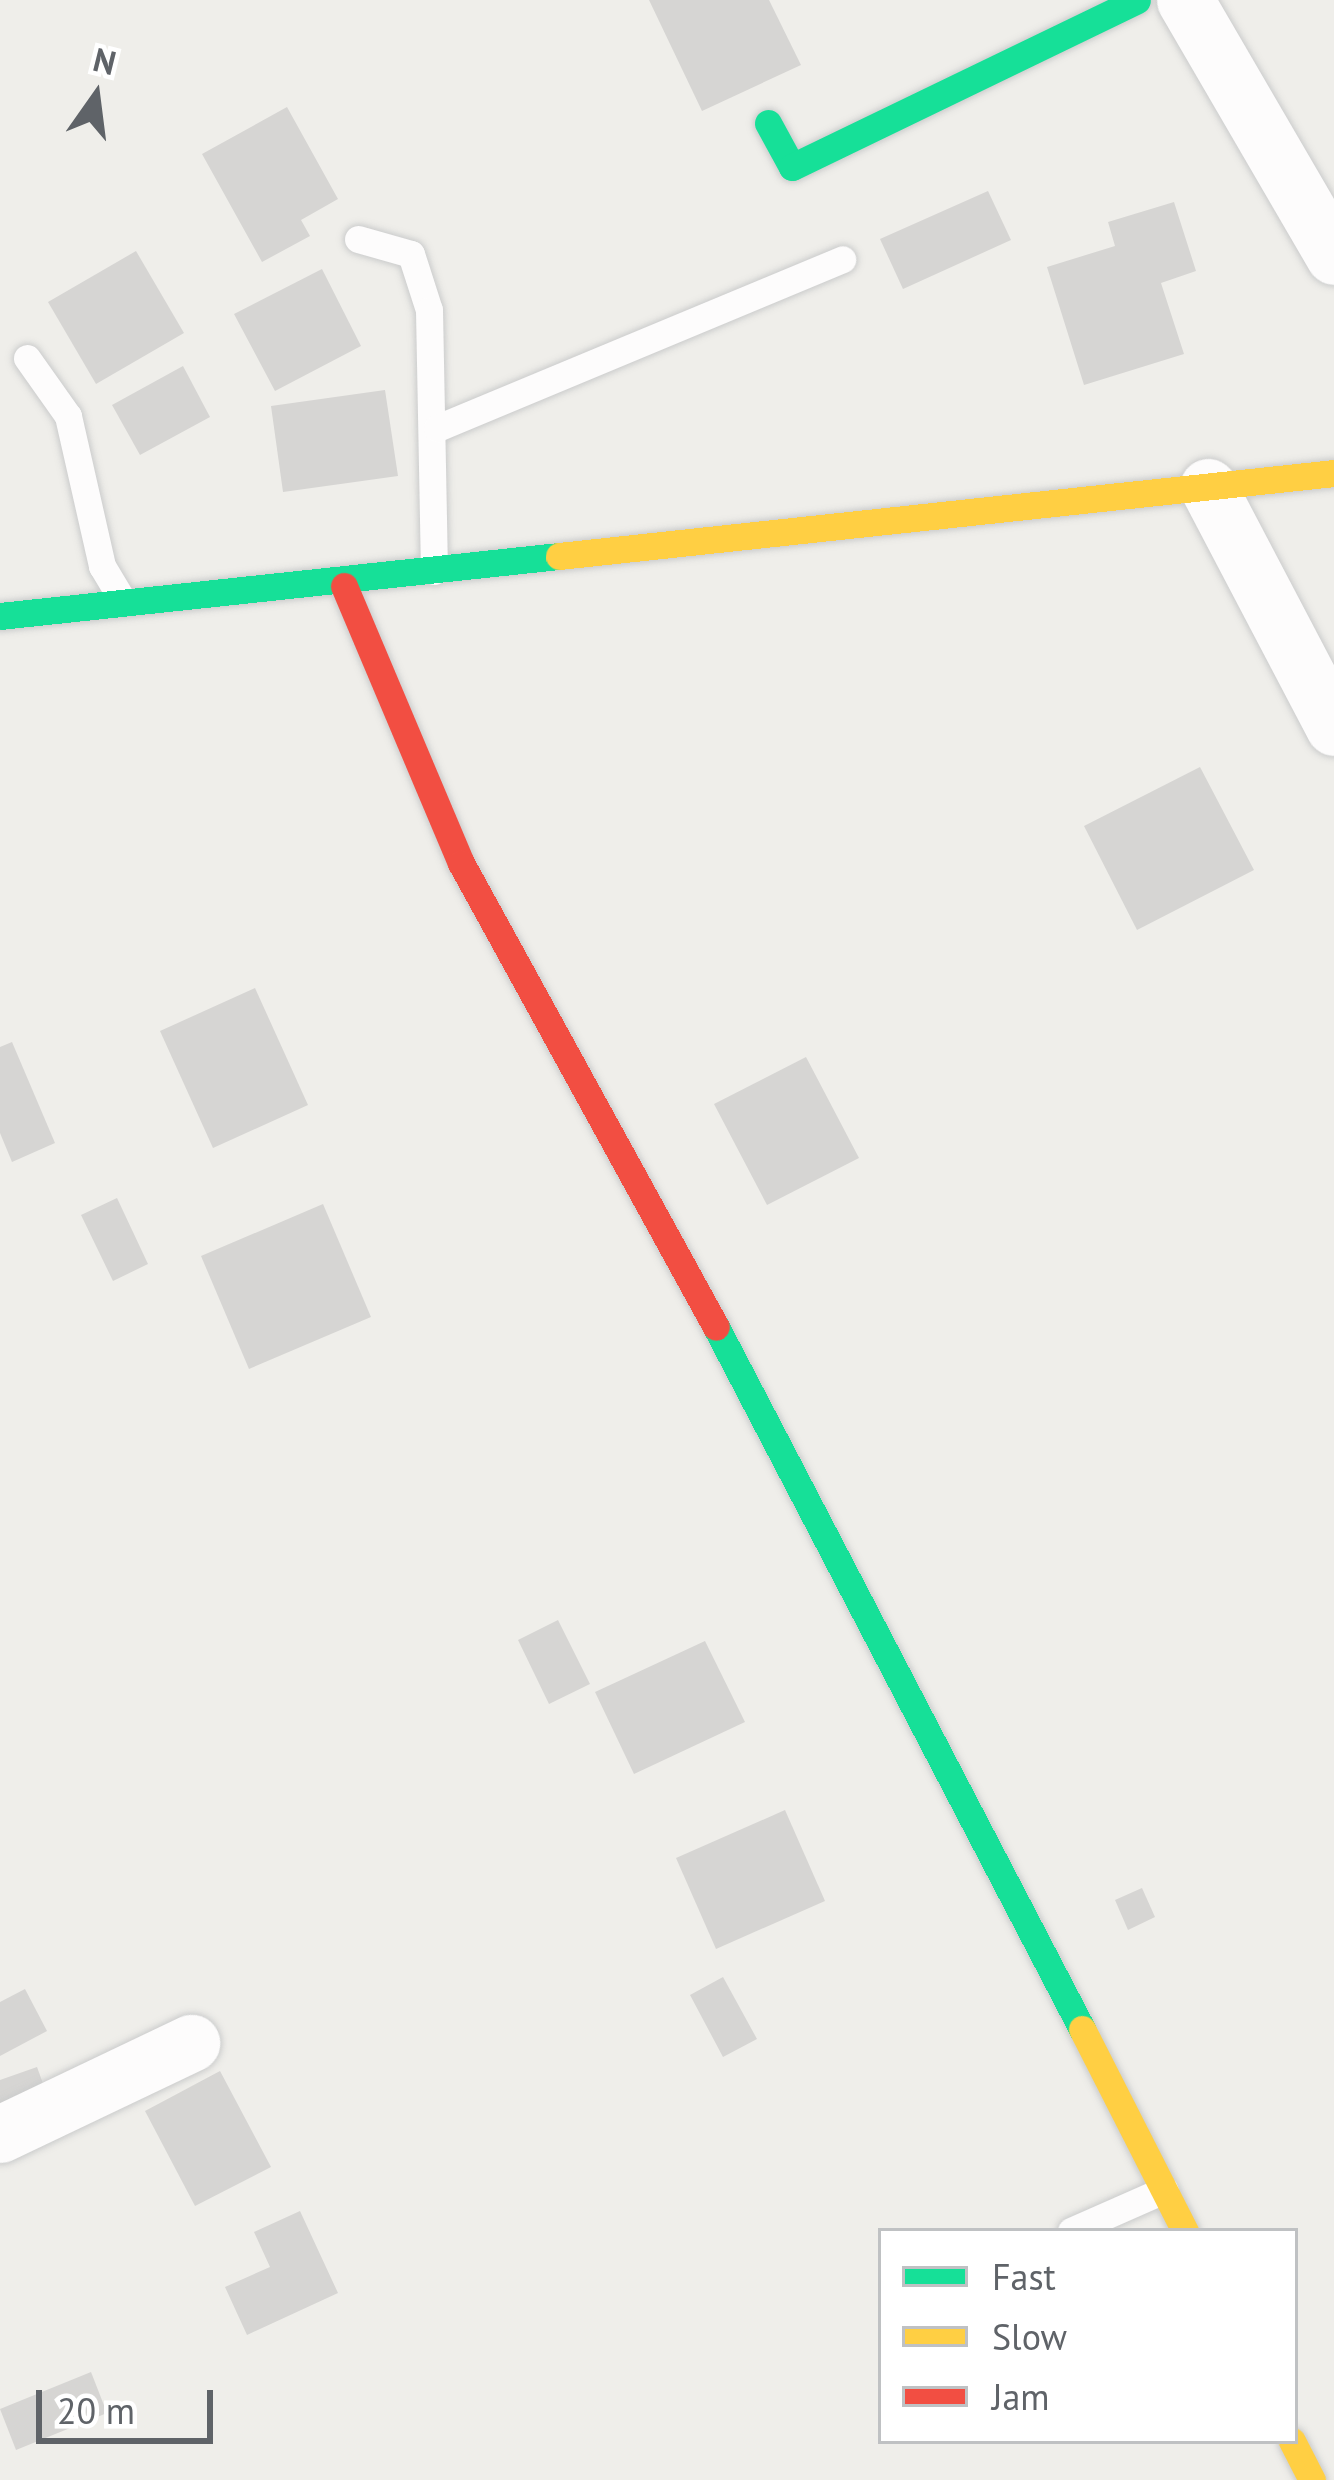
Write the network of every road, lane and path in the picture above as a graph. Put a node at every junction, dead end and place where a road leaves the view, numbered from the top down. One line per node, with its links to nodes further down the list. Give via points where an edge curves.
1 (1137, 0): 3 (street, via 792,167)
2 (1185, 0): 5 (street)
3 (768, 123)
4 (358, 239): 8 (lane, via 411,254 436,348)
5 (1334, 256)
6 (842, 259): 8 (lane)
7 (27, 358): 13 (lane, via 68,416 102,566)
8 (437, 428): 11 (lane)
9 (1334, 472): 10 (street)
10 (1208, 487): 11 (street); 15 (street)
11 (434, 575): 12 (street)
12 (344, 586): 13 (street); 18 (street, via 461,863 798,1476)
13 (122, 599): 14 (street)
14 (0, 616)
15 (1334, 727)
16 (191, 2043): 17 (street)
17 (0, 2134)
18 (1164, 2190): 19 (lane); 20 (street)
19 (1078, 2228)
20 (1183, 2228)
21 (1294, 2444): 22 (street)
22 (1312, 2480)

